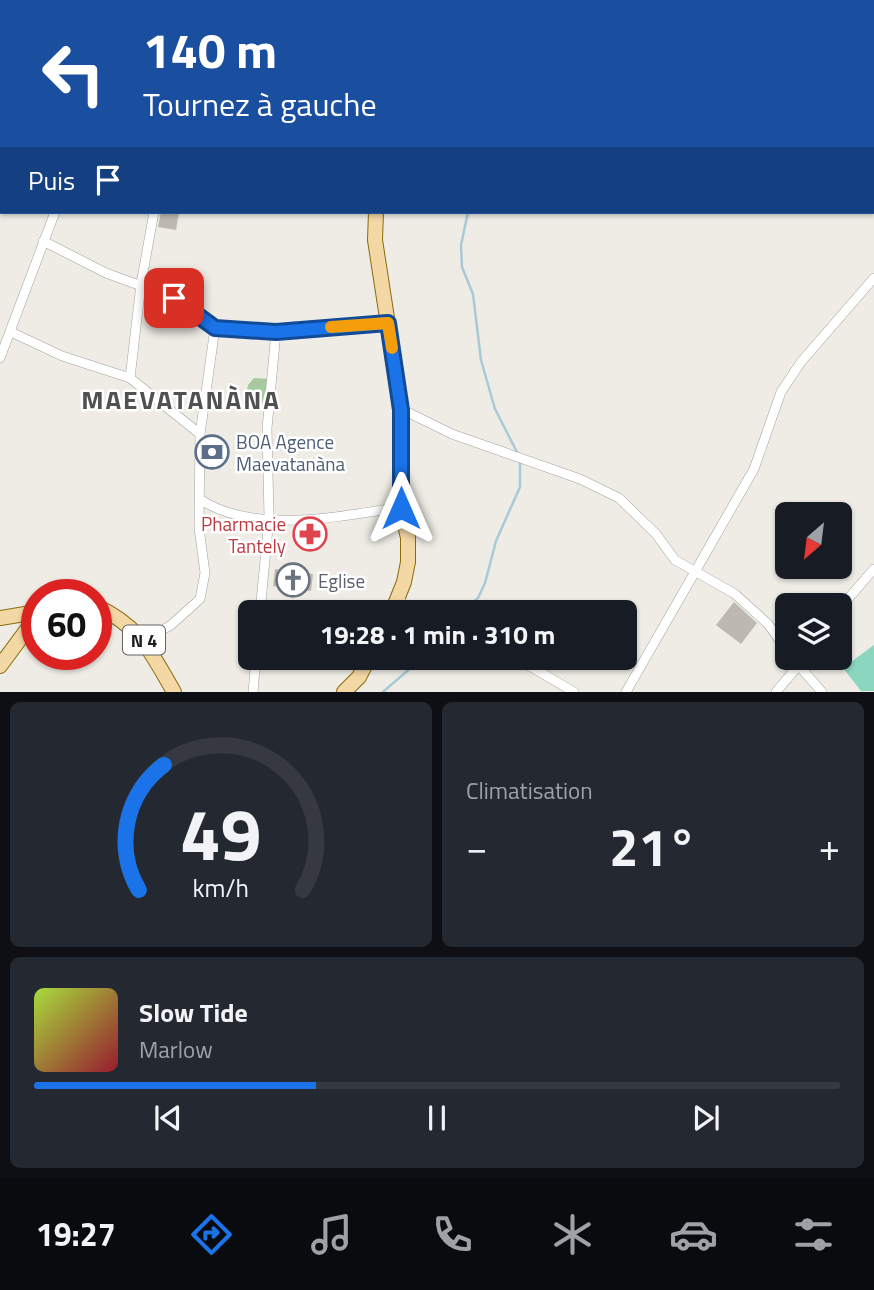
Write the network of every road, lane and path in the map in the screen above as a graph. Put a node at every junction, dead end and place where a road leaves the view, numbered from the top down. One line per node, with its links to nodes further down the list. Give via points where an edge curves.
1 (54, 214): 4 (street)
2 (154, 214): 6 (street)
3 (376, 214): 7 (main road, via 375,240)
4 (43, 241): 6 (street, via 106,273); 9 (street)
5 (874, 278): 19 (street, via 781,392 754,469)
6 (141, 284): 8 (street, via 174,298); 12 (street)
7 (388, 323): 10 (street); 13 (main road)
8 (215, 328): 10 (street); 14 (street)
9 (11, 332): 11 (street); 12 (street, via 62,356)
10 (276, 332): 17 (street, via 267,428)
11 (0, 358)
12 (130, 378): 14 (street)
13 (401, 410): 16 (main road); 19 (street, via 619,498 675,560)
14 (200, 434): 15 (street)
15 (201, 500): 17 (street, via 214,509); 28 (street, via 205,573 200,599)
16 (401, 508): 17 (street, via 292,521); 22 (main road, via 408,562)
17 (269, 518): 21 (street)
18 (874, 569): 20 (street)
19 (695, 571): 26 (street, via 735,594); 39 (street)
20 (852, 594)
21 (262, 600)
22 (396, 600)
23 (112, 614): 28 (main road, N 4)
24 (21, 616): 25 (main road)
25 (0, 618)
26 (775, 634)
27 (21, 636): 29 (main road)
28 (144, 641): 35 (main road, N 4)
29 (0, 666)
30 (255, 670): 36 (street)
31 (363, 670): 37 (main road)
32 (537, 670): 38 (street)
33 (787, 670): 40 (street)
34 (803, 670): 41 (street)
35 (174, 691)
36 (253, 691)
37 (344, 691)
38 (574, 691)
39 (626, 691)
40 (776, 691)
41 (822, 691)

